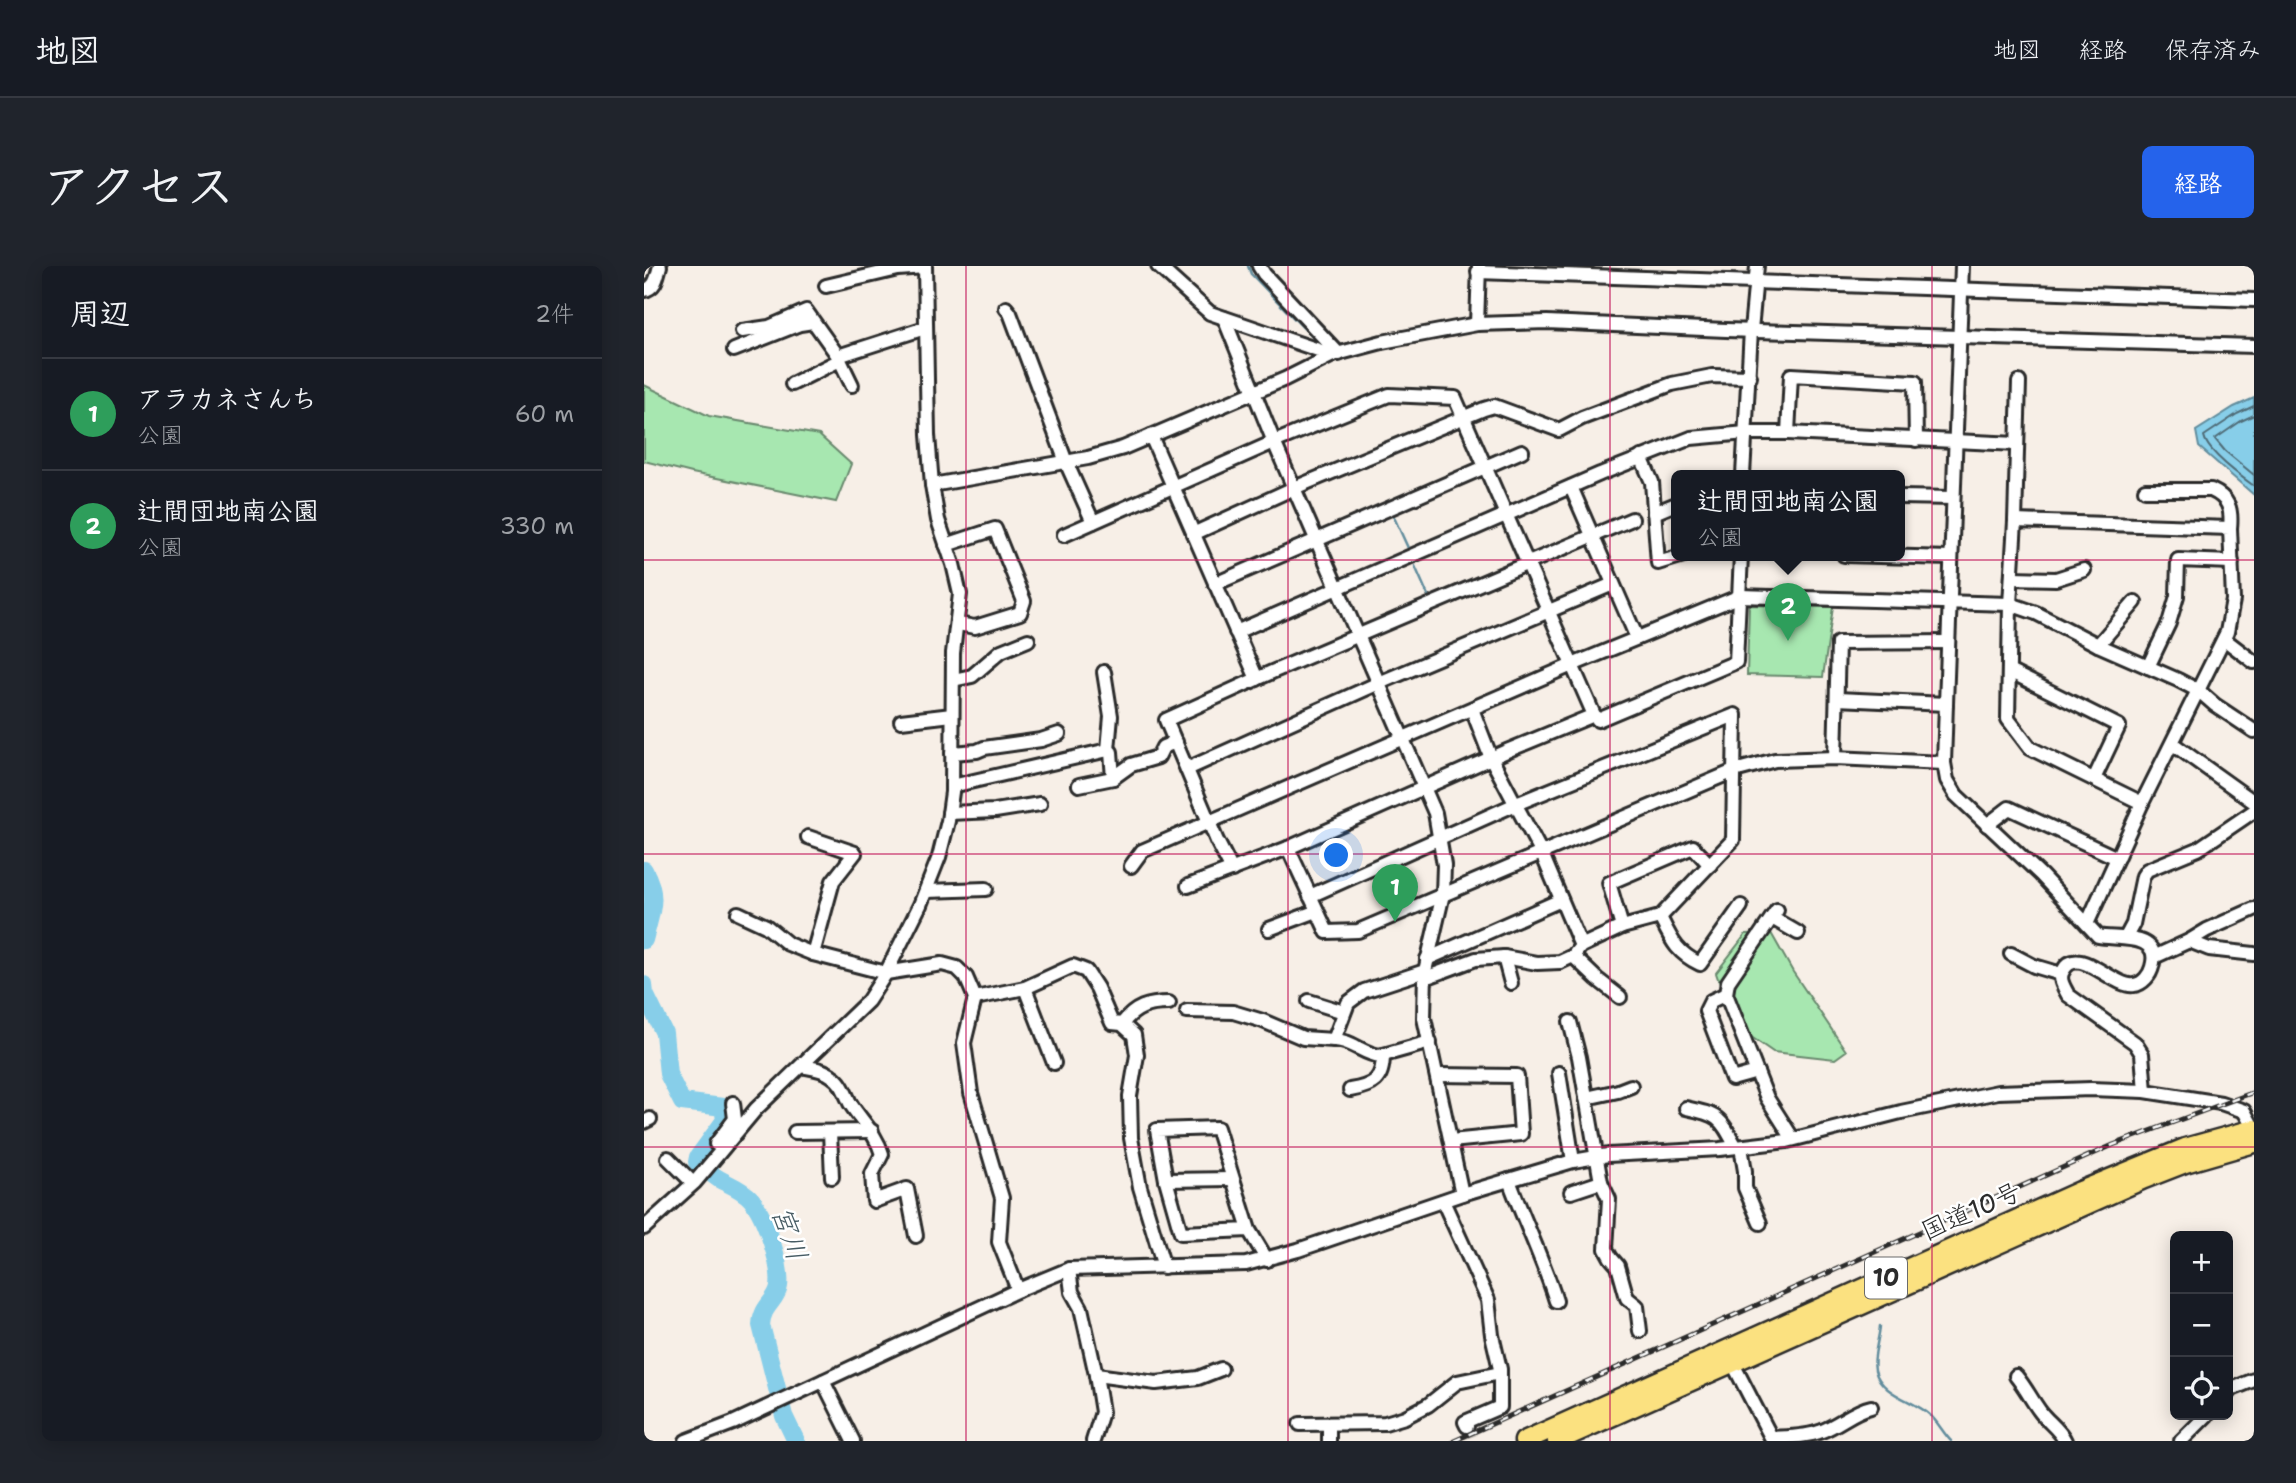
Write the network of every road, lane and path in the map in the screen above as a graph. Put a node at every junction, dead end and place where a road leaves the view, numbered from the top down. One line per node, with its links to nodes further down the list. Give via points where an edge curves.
1 (660, 266): 11 (street, via 655,283)
2 (1158, 266): 14 (street, via 1210,313)
3 (1259, 266): 23 (street)
4 (1757, 266): 8 (street)
5 (1962, 266): 10 (street)
6 (925, 267): 9 (street); 17 (street)
7 (1478, 269): 8 (street); 16 (street)
8 (1756, 282): 10 (street); 18 (street)
9 (825, 286)
10 (1961, 288): 12 (street); 20 (street)
11 (644, 290)
12 (2254, 300)
13 (1006, 309): 40 (street)
14 (1224, 318): 23 (street); 29 (street)
15 (813, 322): 19 (street, via 806,311 769,327); 22 (street); 24 (street)
16 (1477, 324): 18 (street, via 1547,322); 23 (street)
17 (925, 328): 24 (street); 43 (street)
18 (1751, 330): 20 (street); 25 (street)
19 (742, 331)
20 (1960, 336): 21 (street); 36 (street)
21 (2254, 346)
22 (734, 350)
23 (1336, 355): 29 (street)
24 (839, 358): 27 (street); 28 (street)
25 (1750, 377): 30 (street, via 1712,376 1672,384 1559,430 1494,406); 31 (street)
26 (2019, 382): 37 (street)
27 (792, 384)
28 (852, 385)
29 (1254, 392): 33 (street); 35 (street)
30 (1465, 417): 35 (street, via 1455,398 1389,395); 41 (street); 46 (street)
31 (1746, 433): 32 (street); 39 (street, via 1691,438); 42 (street)
32 (1788, 433): 34 (street); 34 (street, via 1791,375 1916,382)
33 (1150, 436): 40 (street); 44 (street)
34 (1916, 440): 36 (street)
35 (1274, 442): 44 (street); 46 (street)
36 (1955, 442): 37 (street); 49 (street)
37 (2017, 444): 54 (street)
38 (1522, 451): 41 (street)
39 (1641, 457): 45 (street); 51 (street, via 1652,482)
40 (1066, 462): 43 (street); 55 (street)
41 (1486, 466): 52 (street); 60 (street)
42 (1743, 470)
43 (932, 485): 61 (street)
44 (1173, 486): 55 (street); 57 (street)
45 (1571, 487): 52 (street); 59 (street)
46 (1294, 488): 57 (street); 60 (street)
47 (2145, 490): 56 (street, via 2211,490 2228,502)
48 (1905, 496): 49 (street)
49 (1953, 498): 63 (street)
50 (1671, 505): 51 (street)
51 (1654, 513): 64 (street, via 1658,563)
52 (1507, 515): 67 (street); 72 (street)
53 (1632, 519): 59 (street)
54 (2015, 521): 56 (street); 69 (street)
55 (1093, 522): 58 (street)
56 (2231, 528): 66 (street)
57 (1193, 534): 70 (street)
58 (1064, 535)
59 (1592, 536): 67 (street); 71 (street)
60 (1317, 539): 70 (street); 72 (street)
61 (946, 545): 78 (street, via 960,594); 78 (street, via 995,529 1024,601 1020,613 975,627)
62 (1905, 557): 63 (street)
63 (1950, 558): 74 (street)
64 (1671, 559)
65 (1741, 561): 73 (street)
66 (2232, 562): 82 (street, via 2233,600); 88 (street, via 2178,560 2177,596)
67 (1528, 563): 77 (street); 80 (street)
68 (2084, 570): 69 (street, via 2056,579)
69 (2012, 578): 76 (street)
70 (1216, 584): 79 (street)
71 (1613, 584): 77 (street); 81 (street)
72 (1337, 587): 79 (street); 80 (street)
73 (1740, 596): 74 (street); 81 (street); 99 (street, via 1735,662 1598,720)
74 (1949, 602): 76 (street); 84 (street)
75 (2135, 602): 85 (street)
76 (2010, 604): 85 (street); 89 (street)
77 (1549, 611): 87 (street); 93 (street)
78 (958, 624): 92 (street)
79 (1236, 632): 91 (street)
80 (1358, 635): 91 (street); 93 (street)
81 (1637, 638): 87 (street)
82 (2224, 639): 86 (street); 94 (street)
83 (1028, 640): 92 (street, via 1001,651 972,676)
84 (1948, 642): 95 (street, via 1838,643); 96 (street)
85 (2098, 645): 88 (street)
86 (2254, 662)
87 (1572, 665): 97 (street); 99 (street)
88 (2148, 667): 94 (street)
89 (2009, 671): 114 (street, via 2008,719 2030,748); 114 (street, via 2119,726)
90 (1104, 672): 106 (street, via 1111,716)
91 (1257, 679): 104 (street, via 1166,720)
92 (953, 680): 98 (street)
93 (1380, 683): 103 (street); 111 (street)
94 (2199, 691): 101 (street); 105 (street)
95 (1836, 699): 96 (street); 109 (street)
96 (1946, 704): 110 (street)
97 (1472, 709): 103 (street); 108 (street)
98 (952, 715): 100 (street); 107 (street)
99 (1594, 715): 108 (street)
100 (901, 721)
101 (2254, 731)
102 (1059, 734): 107 (street)
103 (1403, 739): 117 (street); 124 (street)
104 (1176, 742): 111 (street); 113 (street, via 1163,747 1158,757 1131,765)
105 (2173, 744): 118 (street); 119 (street)
106 (1108, 750): 113 (street); 116 (street)
107 (952, 752): 116 (street)
108 (1491, 758): 117 (street); 121 (street)
109 (1835, 758): 110 (street); 112 (street, via 1775,760)
110 (1944, 763): 125 (street, via 1956,795)
111 (1187, 769): 124 (street)
112 (1734, 771): 121 (street, via 1735,715); 129 (street); 131 (street, via 1733,840)
113 (1113, 778): 115 (street)
114 (2094, 779): 119 (street)
115 (1079, 785)
116 (952, 786): 123 (street)
117 (1425, 788): 127 (street); 128 (street)
118 (2254, 802)
119 (2143, 803): 130 (street)
120 (1040, 804): 123 (street)
121 (1516, 804): 127 (street); 129 (street)
122 (2254, 811): 149 (street, via 2198,849 2147,870)
123 (949, 813): 136 (street)
124 (1211, 822): 132 (street, via 1142,851); 133 (street)
125 (1987, 825): 130 (street, via 2009,808); 145 (street)
126 (808, 837): 152 (street, via 855,853 833,881)
127 (1441, 837): 137 (street); 138 (street)
128 (1288, 848): 133 (street); 138 (street)
129 (1542, 854): 137 (street); 139 (street)
130 (2117, 858): 145 (street)
131 (1710, 864): 144 (street); 146 (street, via 1693,847 1609,883)
132 (1131, 866)
133 (1232, 870): 134 (street)
134 (1188, 886)
135 (986, 889): 136 (street)
136 (926, 891): 158 (street)
137 (1443, 894): 142 (street, via 1358,931 1327,932); 157 (street)
138 (1310, 895): 142 (street)
139 (1562, 900): 151 (street); 157 (street)
140 (1741, 906): 144 (street, via 1700,964 1672,943)
141 (2254, 909): 150 (street)
142 (1317, 911): 147 (street)
143 (738, 913): 152 (street)
144 (1660, 917): 146 (street)
145 (2087, 924): 149 (street, via 2098,936)
146 (1622, 927): 151 (street)
147 (1269, 929)
148 (1798, 933): 162 (street, via 1774,914 1728,982)
149 (2126, 937): 156 (street, via 2148,946)
150 (2189, 941): 154 (street, via 2209,949); 156 (street)
151 (1577, 951): 155 (street, via 1560,962); 163 (street, via 1597,979)
152 (813, 954): 158 (street)
153 (2011, 954): 159 (street)
154 (2254, 954)
155 (1504, 957): 157 (street); 160 (street)
156 (2154, 957): 159 (street, via 2146,979 2134,985 2120,983 2077,961 2066,965)
157 (1426, 969): 168 (street, via 1364,992 1348,1003); 172 (street, via 1424,1018)
158 (886, 973): 164 (street, via 942,964 957,968); 175 (street, via 868,1001)
159 (2061, 974): 181 (street, via 2068,995 2135,1043 2143,1054)
160 (1511, 983)
161 (1025, 988): 164 (street); 170 (street, via 1073,966 1086,971 1112,1023); 174 (street)
162 (1726, 994): 176 (street); 176 (street, via 1711,1001 1706,1011 1732,1079)
163 (1620, 997)
164 (975, 998): 213 (street, via 964,1043 971,1093 1002,1198 999,1242)
165 (1310, 1001): 168 (street)
166 (1169, 1003): 170 (street, via 1152,1003 1131,1012)
167 (1187, 1011): 171 (street, via 1233,1012 1303,1038)
168 (1344, 1012): 171 (street)
169 (1570, 1022): 182 (street)
170 (1122, 1024): 211 (street, via 1134,1034 1137,1055 1130,1096 1131,1138)
171 (1334, 1040): 173 (street)
172 (1430, 1042): 173 (street); 178 (street)
173 (1383, 1055): 180 (street, via 1383,1071 1377,1080)
174 (1054, 1063)
175 (801, 1066): 188 (street, via 835,1077); 195 (street, via 756,1108)
176 (1757, 1072): 189 (street)
177 (1559, 1073): 196 (street)
178 (1437, 1075): 190 (street); 190 (street, via 1517,1076 1521,1134)
179 (1632, 1086): 182 (street)
180 (1350, 1090)
181 (2145, 1091): 185 (street, via 2244,1111); 189 (street, via 1998,1092)
182 (1586, 1098): 193 (street)
183 (733, 1103): 195 (street, via 735,1119 716,1145)
184 (1686, 1108): 192 (street, via 1712,1114)
185 (2254, 1129): 216 (highway, 国道10号 / 10, via 2185,1148 2123,1173)
186 (794, 1132): 187 (street)
187 (830, 1132): 188 (street); 197 (street)
188 (872, 1132): 209 (street, via 882,1154 872,1174 874,1201 907,1189)
189 (1793, 1139): 192 (street)
190 (1451, 1141): 204 (street)
191 (2254, 1143): 216 (highway, 国道10号 / 10, via 2144,1178)
192 (1738, 1147): 193 (street); 206 (street, via 1745,1188)
193 (1597, 1157): 196 (street); 202 (street)
194 (668, 1158): 201 (street)
195 (715, 1159): 201 (street)
196 (1573, 1161): 200 (street)
197 (832, 1177)
198 (1232, 1179): 199 (street); 199 (street, via 1217,1128 1157,1130); 208 (street)
199 (1166, 1180): 208 (street, via 1181,1233)
200 (1509, 1180): 204 (street); 214 (street)
201 (694, 1182): 207 (street)
202 (1601, 1182): 203 (street); 215 (street, via 1609,1199 1606,1249 1618,1266 1627,1298 1637,1306)
203 (1571, 1192)
204 (1462, 1194): 205 (street)
205 (1443, 1201): 210 (street); 218 (street, via 1488,1300)
206 (1760, 1223)
207 (644, 1228)
208 (1249, 1230): 210 (street)
209 (916, 1236)
210 (1267, 1260): 211 (street)
211 (1164, 1267): 212 (street)
212 (1069, 1269): 213 (street); 219 (street)
213 (1018, 1290): 222 (street)
214 (1556, 1301)
215 (1640, 1331)
216 (1729, 1356): 230 (street); 235 (highway, 国道10号 / 10); 236 (highway, 国道10号 / 10)
217 (1221, 1368): 219 (street, via 1198,1378 1156,1383)
218 (1500, 1373): 227 (street, via 1457,1382 1428,1405 1385,1423); 228 (street, via 1500,1407 1465,1422)
219 (1096, 1375): 233 (street, via 1102,1412)
220 (2016, 1376): 237 (street)
221 (2254, 1380): 223 (street)
222 (823, 1381): 231 (street); 232 (street)
223 (2233, 1389)
224 (1871, 1406): 229 (street)
225 (2202, 1420): 238 (street)
226 (1300, 1424): 227 (street)
227 (1329, 1424): 234 (street)
228 (1467, 1426)
229 (1824, 1436): 230 (street)
230 (1773, 1440)
231 (686, 1441)
232 (853, 1441)
233 (1093, 1441)
234 (1329, 1441)
235 (1524, 1441)
236 (1557, 1441)
237 (2065, 1441)
238 (2181, 1441)

